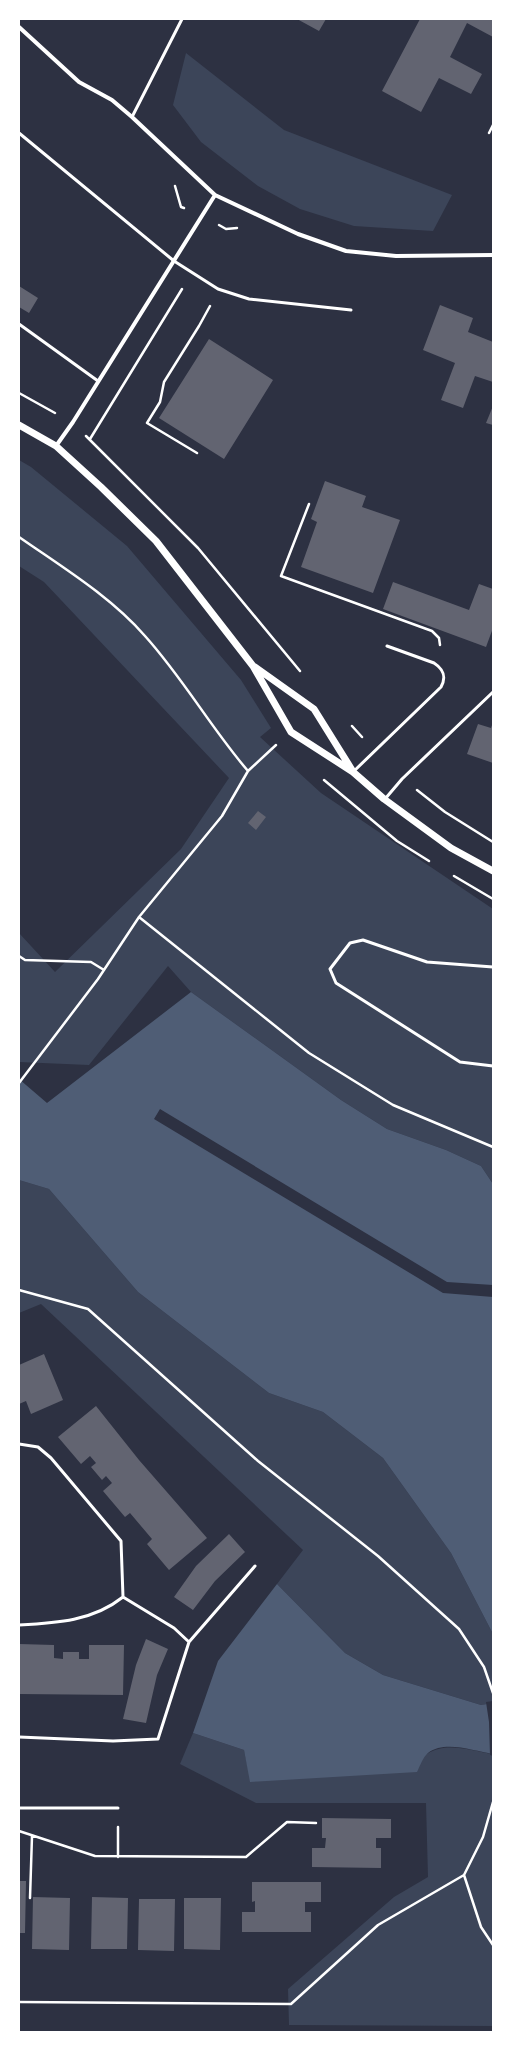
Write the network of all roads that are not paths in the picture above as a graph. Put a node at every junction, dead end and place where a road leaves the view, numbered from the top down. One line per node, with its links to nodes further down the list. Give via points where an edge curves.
1 (182, 19): 3 (lane)
2 (19, 27): 3 (street, via 79,82 112,100)
3 (132, 117): 5 (street)
4 (19, 133): 7 (lane)
5 (215, 195): 6 (street, via 298,234 346,251 396,256); 7 (street)
6 (492, 256)
7 (174, 261): 8 (lane, via 218,289 250,299); 10 (street)
8 (351, 310)
9 (19, 324): 10 (lane)
10 (98, 381): 12 (street)
11 (19, 425): 12 (street)
12 (56, 446): 14 (street, via 156,541)
13 (387, 646): 16 (lane, via 441,667 444,681 441,687)
14 (253, 666): 16 (street, via 314,709); 16 (street, via 291,732)
15 (493, 692): 17 (lane)
16 (353, 772): 17 (street)
17 (384, 799): 18 (street, via 451,848)
18 (493, 871)
19 (493, 967): 20 (lane, via 427,962 363,940 350,943 330,969 336,984 460,1062)
20 (493, 1066)
21 (19, 1444): 23 (lane, via 38,1447 51,1458 121,1541)
22 (255, 1566): 25 (lane)
23 (123, 1597): 24 (lane, via 110,1607 80,1620); 25 (lane, via 174,1628)
24 (19, 1625)
25 (189, 1642): 26 (lane, via 158,1739)
26 (19, 1737)
27 (19, 1808): 28 (lane)
28 (118, 1808)

